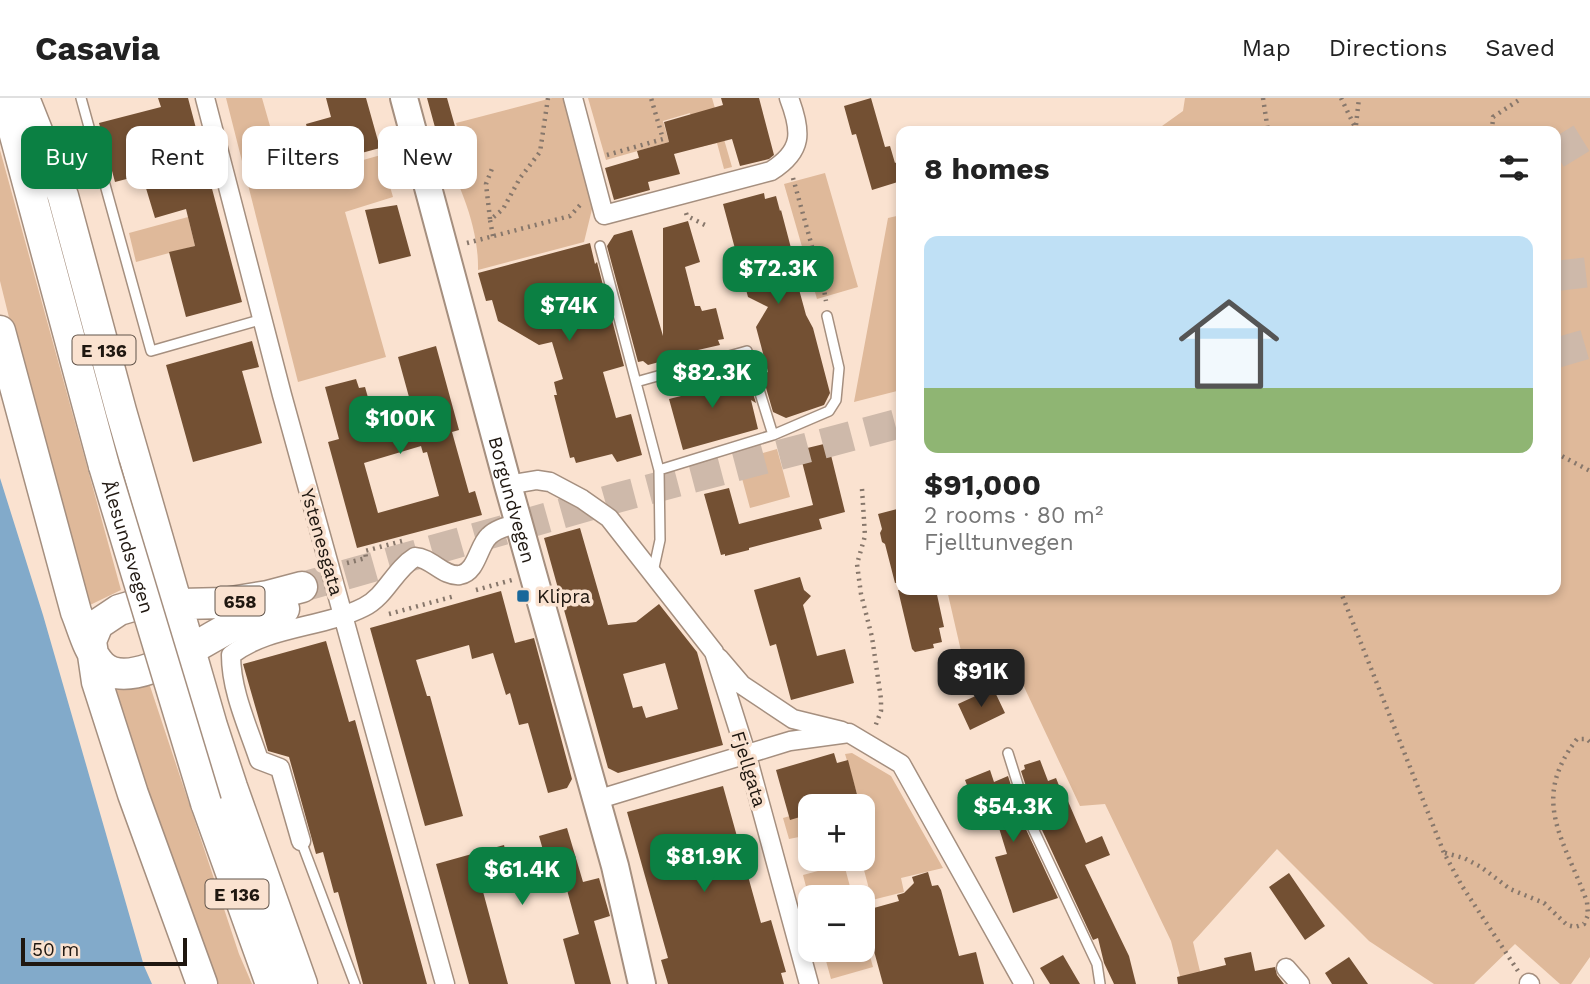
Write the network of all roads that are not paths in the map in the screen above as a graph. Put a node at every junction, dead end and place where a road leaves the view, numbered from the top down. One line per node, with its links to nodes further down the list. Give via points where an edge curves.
1 (81, 98): 9 (lane, via 151,351)
2 (205, 98): 9 (street, Ystenesgata)
3 (404, 98): 14 (main road, Borgundvegen)
4 (573, 98): 5 (street, via 604,215 771,171 791,155 797,128)
5 (789, 98)
6 (10, 99): 17 (highway, E 136, via 63,196); 29 (highway, Ålesundsvegen / E 136, bridge, via 104,466 206,803)
7 (600, 246): 11 (lane)
8 (827, 316): 12 (lane, via 839,368 834,404 819,417)
9 (262, 319): 18 (street, Ystenesgata)
10 (0, 331): 20 (highway, via 76,612)
11 (636, 382): 12 (lane, via 747,351); 13 (lane)
12 (773, 435): 13 (lane)
13 (659, 470): 16 (lane, via 660,540)
14 (508, 485): 15 (main road, Borgundvegen); 16 (street, Fjellgata, via 550,482 582,499 609,518)
15 (519, 523): 18 (street, via 485,539 468,572 451,574 415,557 368,606); 25 (main road, Borgundvegen)
16 (653, 573): 21 (street, Fjellgata)
17 (177, 604): 19 (highway, E 136); 19 (highway, 658, via 304,595); 20 (highway, via 136,605 110,614 94,630)
18 (343, 615): 26 (street, via 245,644 231,655 236,690 259,760 280,768); 32 (street, Ystenesgata)
19 (190, 650): 20 (highway, via 148,670 127,674 102,666); 30 (highway, E 136, via 232,788)
20 (92, 652): 28 (highway, via 97,682 133,794)
21 (714, 652): 22 (street, via 743,685 793,719); 24 (street, Fjellgata)
22 (849, 733): 24 (street, via 790,741); 35 (street, via 901,764)
23 (1008, 753): 36 (lane, via 1029,820 1097,964)
24 (747, 756): 25 (street); 34 (street, Fjellgata)
25 (596, 800): 33 (main road, Borgundvegen)
26 (301, 841): 31 (lane)
27 (1286, 968): 37 (street)
28 (202, 984)
29 (271, 984)
30 (302, 984)
31 (355, 984)
32 (445, 984)
33 (642, 984)
34 (809, 984)
35 (1024, 984)
36 (1100, 984)
37 (1300, 984)

